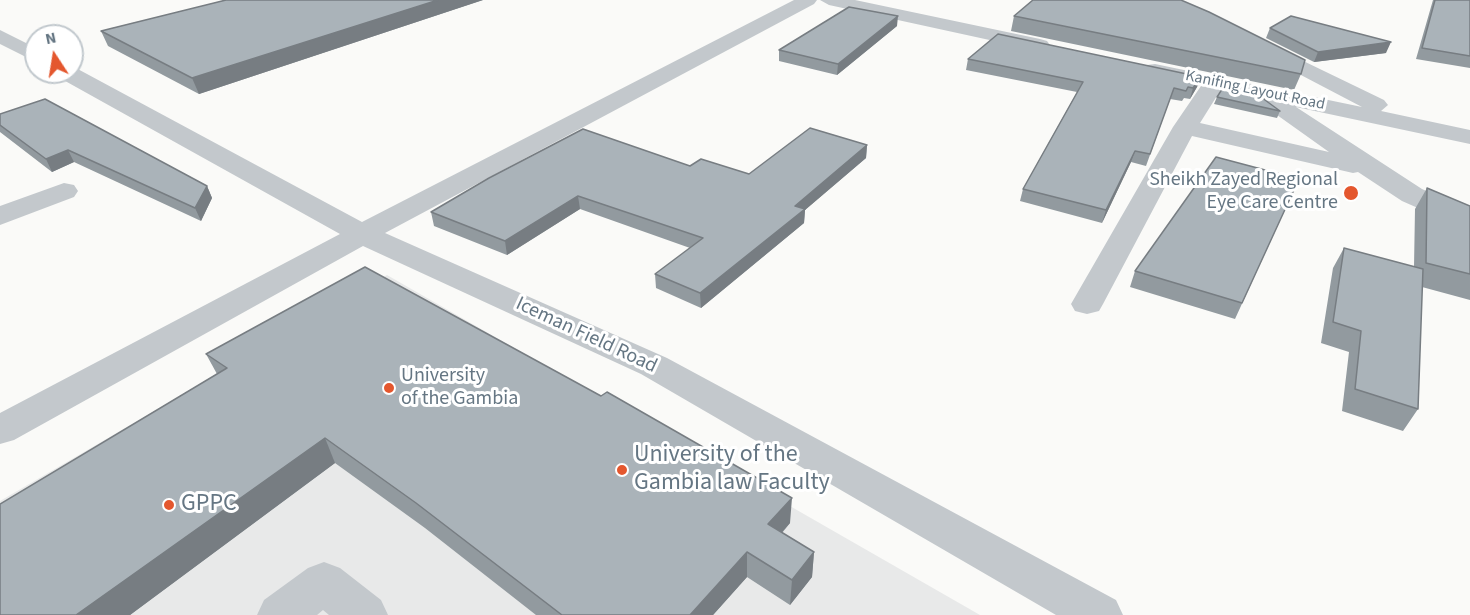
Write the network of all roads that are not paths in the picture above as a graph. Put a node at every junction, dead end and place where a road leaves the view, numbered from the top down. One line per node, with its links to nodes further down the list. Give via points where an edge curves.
1 (808, 0): 18 (street)
2 (830, 0): 6 (street)
3 (0, 36): 5 (street)
4 (1243, 37): 11 (street)
5 (24, 49)
6 (1063, 50)
7 (1133, 65): 9 (street, Kanifing Layout Road)
8 (84, 82): 18 (street, Iceman Field Road)
9 (1214, 83): 10 (street, Kanifing Layout Road); 12 (street)
10 (1260, 92): 11 (street, Kanifing Layout Road); 14 (street)
11 (1418, 126): 13 (street, Kanifing Layout Road)
12 (1185, 127): 14 (street); 19 (street)
13 (1470, 137)
14 (1373, 170): 17 (street, via 1412,195)
15 (64, 191): 16 (street)
16 (0, 216)
17 (1470, 222)
18 (362, 234): 20 (street); 23 (street, Iceman Field Road, via 654,366)
19 (1087, 304)
20 (0, 430)
21 (281, 615): 22 (street, via 324,582)
22 (364, 615)
23 (1099, 615)

